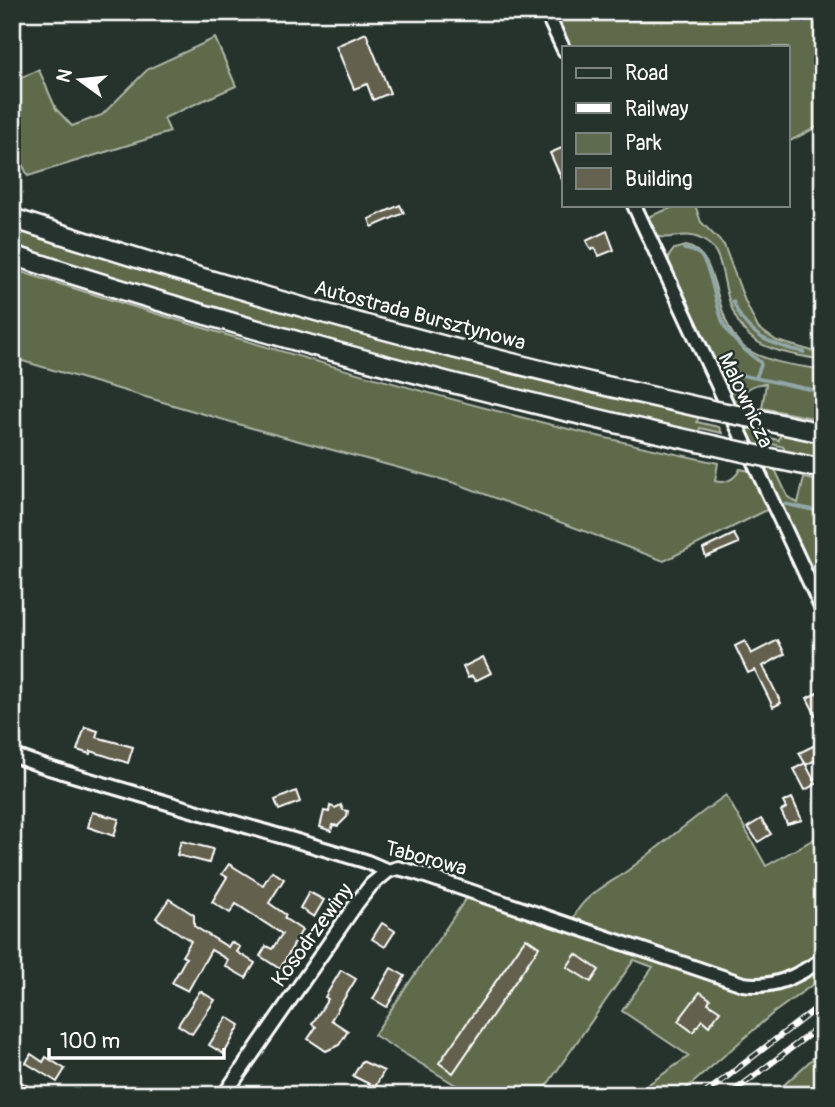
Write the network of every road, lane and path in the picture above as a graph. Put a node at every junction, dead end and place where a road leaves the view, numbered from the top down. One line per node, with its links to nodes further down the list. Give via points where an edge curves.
1 (546, 12): 2 (street)
2 (562, 46)
3 (634, 206): 8 (street, Malownicza)
4 (12, 218): 6 (highway, Autostrada Bursztynowa, bridge, via 173,270 485,357)
5 (12, 255): 7 (highway, bridge, via 373,363 627,427)
6 (823, 433)
7 (823, 469)
8 (823, 611)
9 (12, 755): 10 (street, Taborowa)
10 (388, 871): 11 (street, Taborowa, via 398,868 417,873 743,984 779,983); 14 (street, Kosodrzewiny, via 357,903)
11 (823, 959)
12 (12, 1086): 13 (street)
13 (27, 1095)
14 (224, 1095)

